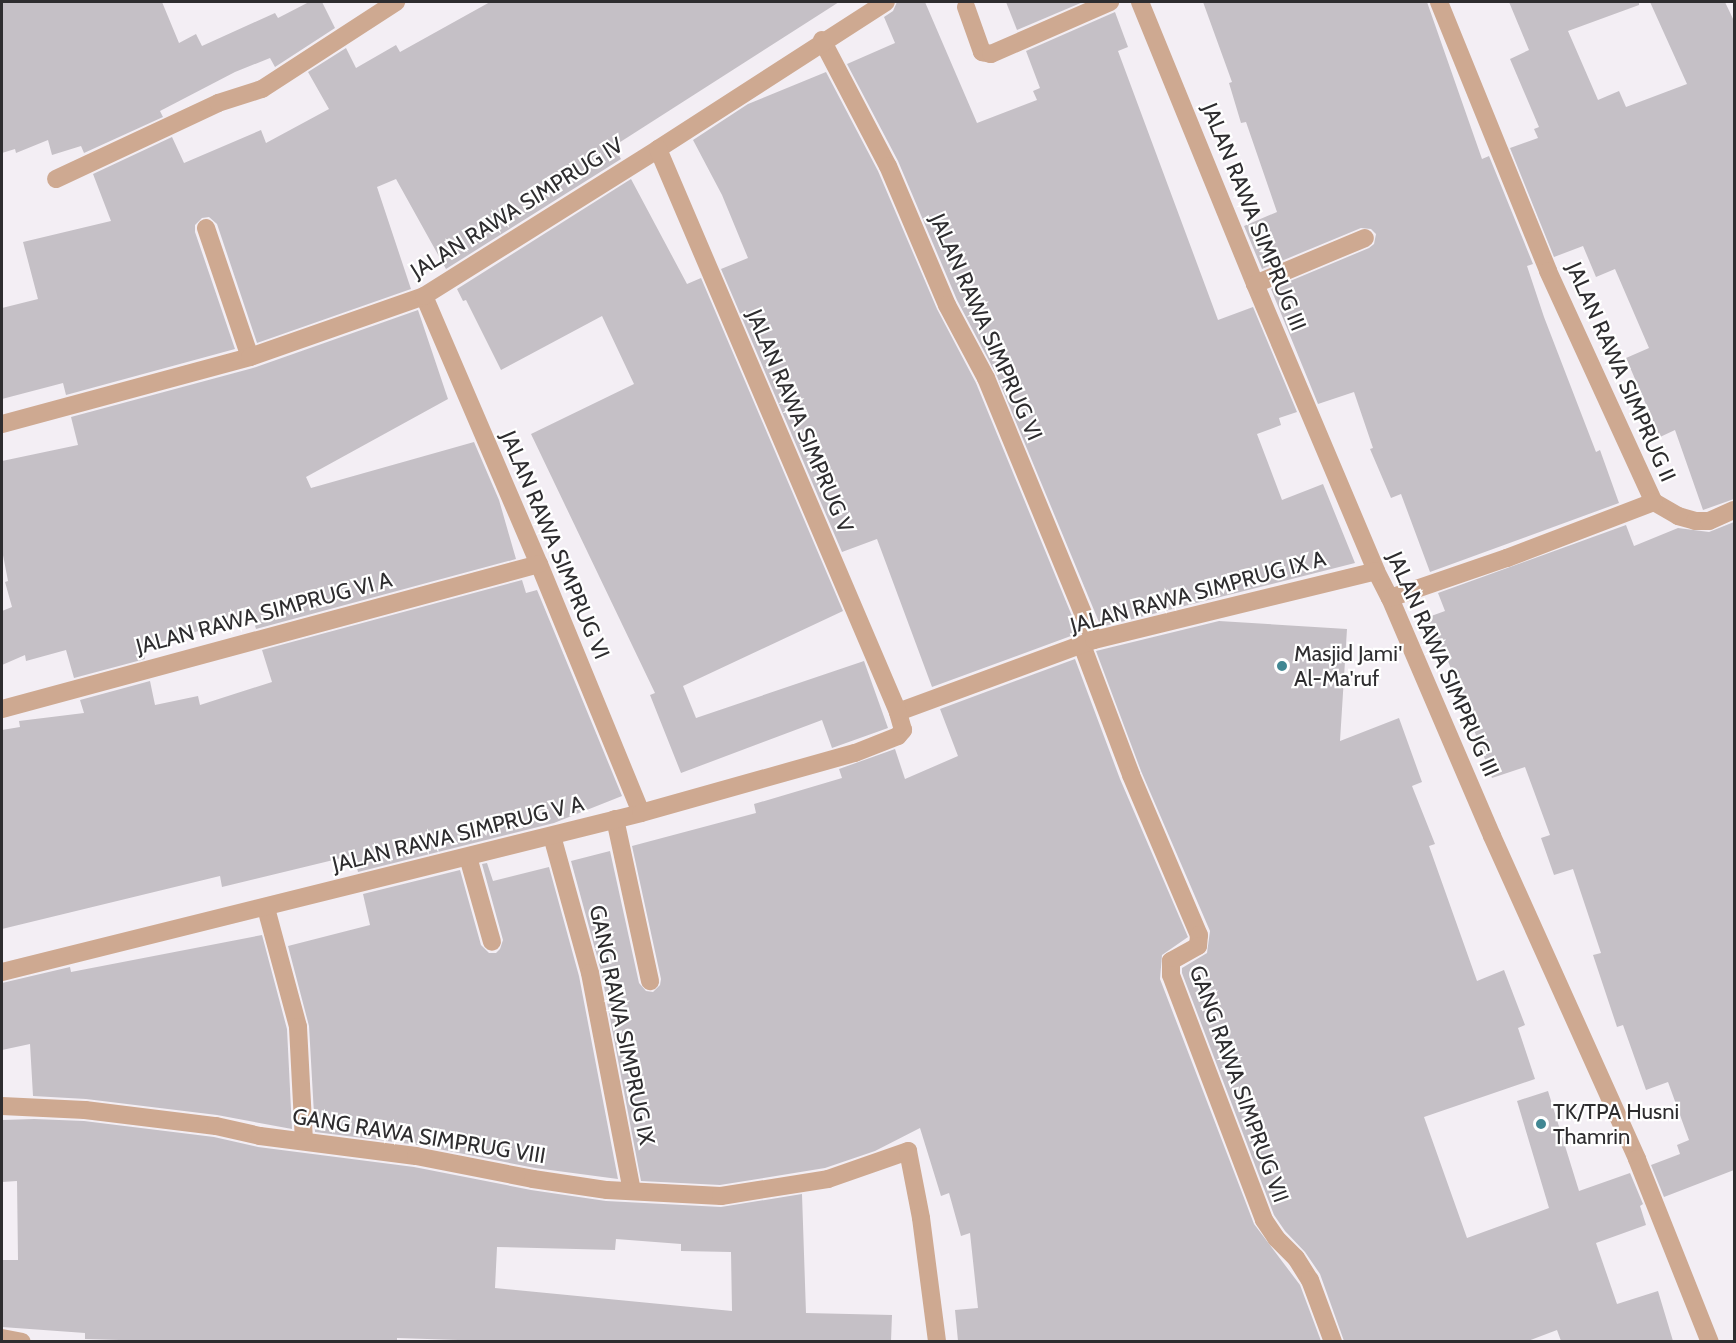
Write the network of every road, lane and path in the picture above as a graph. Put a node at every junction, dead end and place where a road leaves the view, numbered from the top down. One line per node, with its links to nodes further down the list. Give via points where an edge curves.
1 (396, 2): 9 (street, via 262,89 218,103)
2 (886, 2): 7 (street, JALAN RAWA SIMPRUG IV)
3 (1110, 2): 6 (street, via 991,54 982,52)
4 (1140, 2): 12 (street, JALAN RAWA SIMPRUG III)
5 (1439, 2): 16 (street, JALAN RAWA SIMPRUG II, via 1548,271)
6 (966, 7)
7 (822, 40): 8 (street, JALAN RAWA SIMPRUG IV); 21 (street, JALAN RAWA SIMPRUG VI, via 888,166 947,305 986,378)
8 (658, 149): 13 (street, JALAN RAWA SIMPRUG IV); 23 (street, JALAN RAWA SIMPRUG V)
9 (56, 179)
10 (206, 228): 14 (street)
11 (1365, 238): 12 (street)
12 (1254, 284): 19 (street, JALAN RAWA SIMPRUG III)
13 (424, 296): 14 (street, JALAN RAWA SIMPRUG IV); 18 (street, JALAN RAWA SIMPRUG VI)
14 (250, 357): 15 (street, JALAN RAWA SIMPRUG IV)
15 (2, 424)
16 (1654, 502): 17 (street, via 1695,521 1709,521); 20 (street, JALAN RAWA SIMPRUG II)
17 (1734, 510)
18 (539, 564): 22 (street, JALAN RAWA SIMPRUG VI A); 24 (street, JALAN RAWA SIMPRUG VI)
19 (1376, 571): 20 (street, JALAN RAWA SIMPRUG III); 21 (street, JALAN RAWA SIMPRUG IX A)
20 (1390, 598): 39 (street, JALAN RAWA SIMPRUG III, via 1637,1159)
21 (1088, 643): 23 (street, JALAN RAWA SIMPRUG IX A); 38 (street, GANG RAWA SIMPRUG VII, via 1131,775 1199,935 1198,946 1171,961 1171,975 1264,1220 1310,1280)
22 (2, 709)
23 (898, 712): 24 (street, JALAN RAWA SIMPRUG V A, via 903,730 898,736 855,753)
24 (640, 813): 25 (street, JALAN RAWA SIMPRUG V A)
25 (615, 819): 26 (street, JALAN RAWA SIMPRUG V A); 31 (street)
26 (552, 836): 27 (street, JALAN RAWA SIMPRUG V A); 34 (street, GANG RAWA SIMPRUG IX, via 590,974)
27 (468, 857): 28 (street, JALAN RAWA SIMPRUG V A); 29 (street)
28 (266, 908): 30 (street, JALAN RAWA SIMPRUG V A); 33 (street, via 298,1027)
29 (492, 942)
30 (2, 972)
31 (650, 981)
32 (2, 1106): 33 (street, GANG RAWA SIMPRUG VIII, via 85,1110 216,1126)
33 (304, 1142): 34 (street, GANG RAWA SIMPRUG VIII)
34 (632, 1191): 37 (street, GANG RAWA SIMPRUG VIII, via 721,1196 828,1179 908,1151)
35 (2, 1338): 36 (street)
36 (22, 1341)
37 (937, 1341)
38 (1333, 1341)
39 (1710, 1341)

